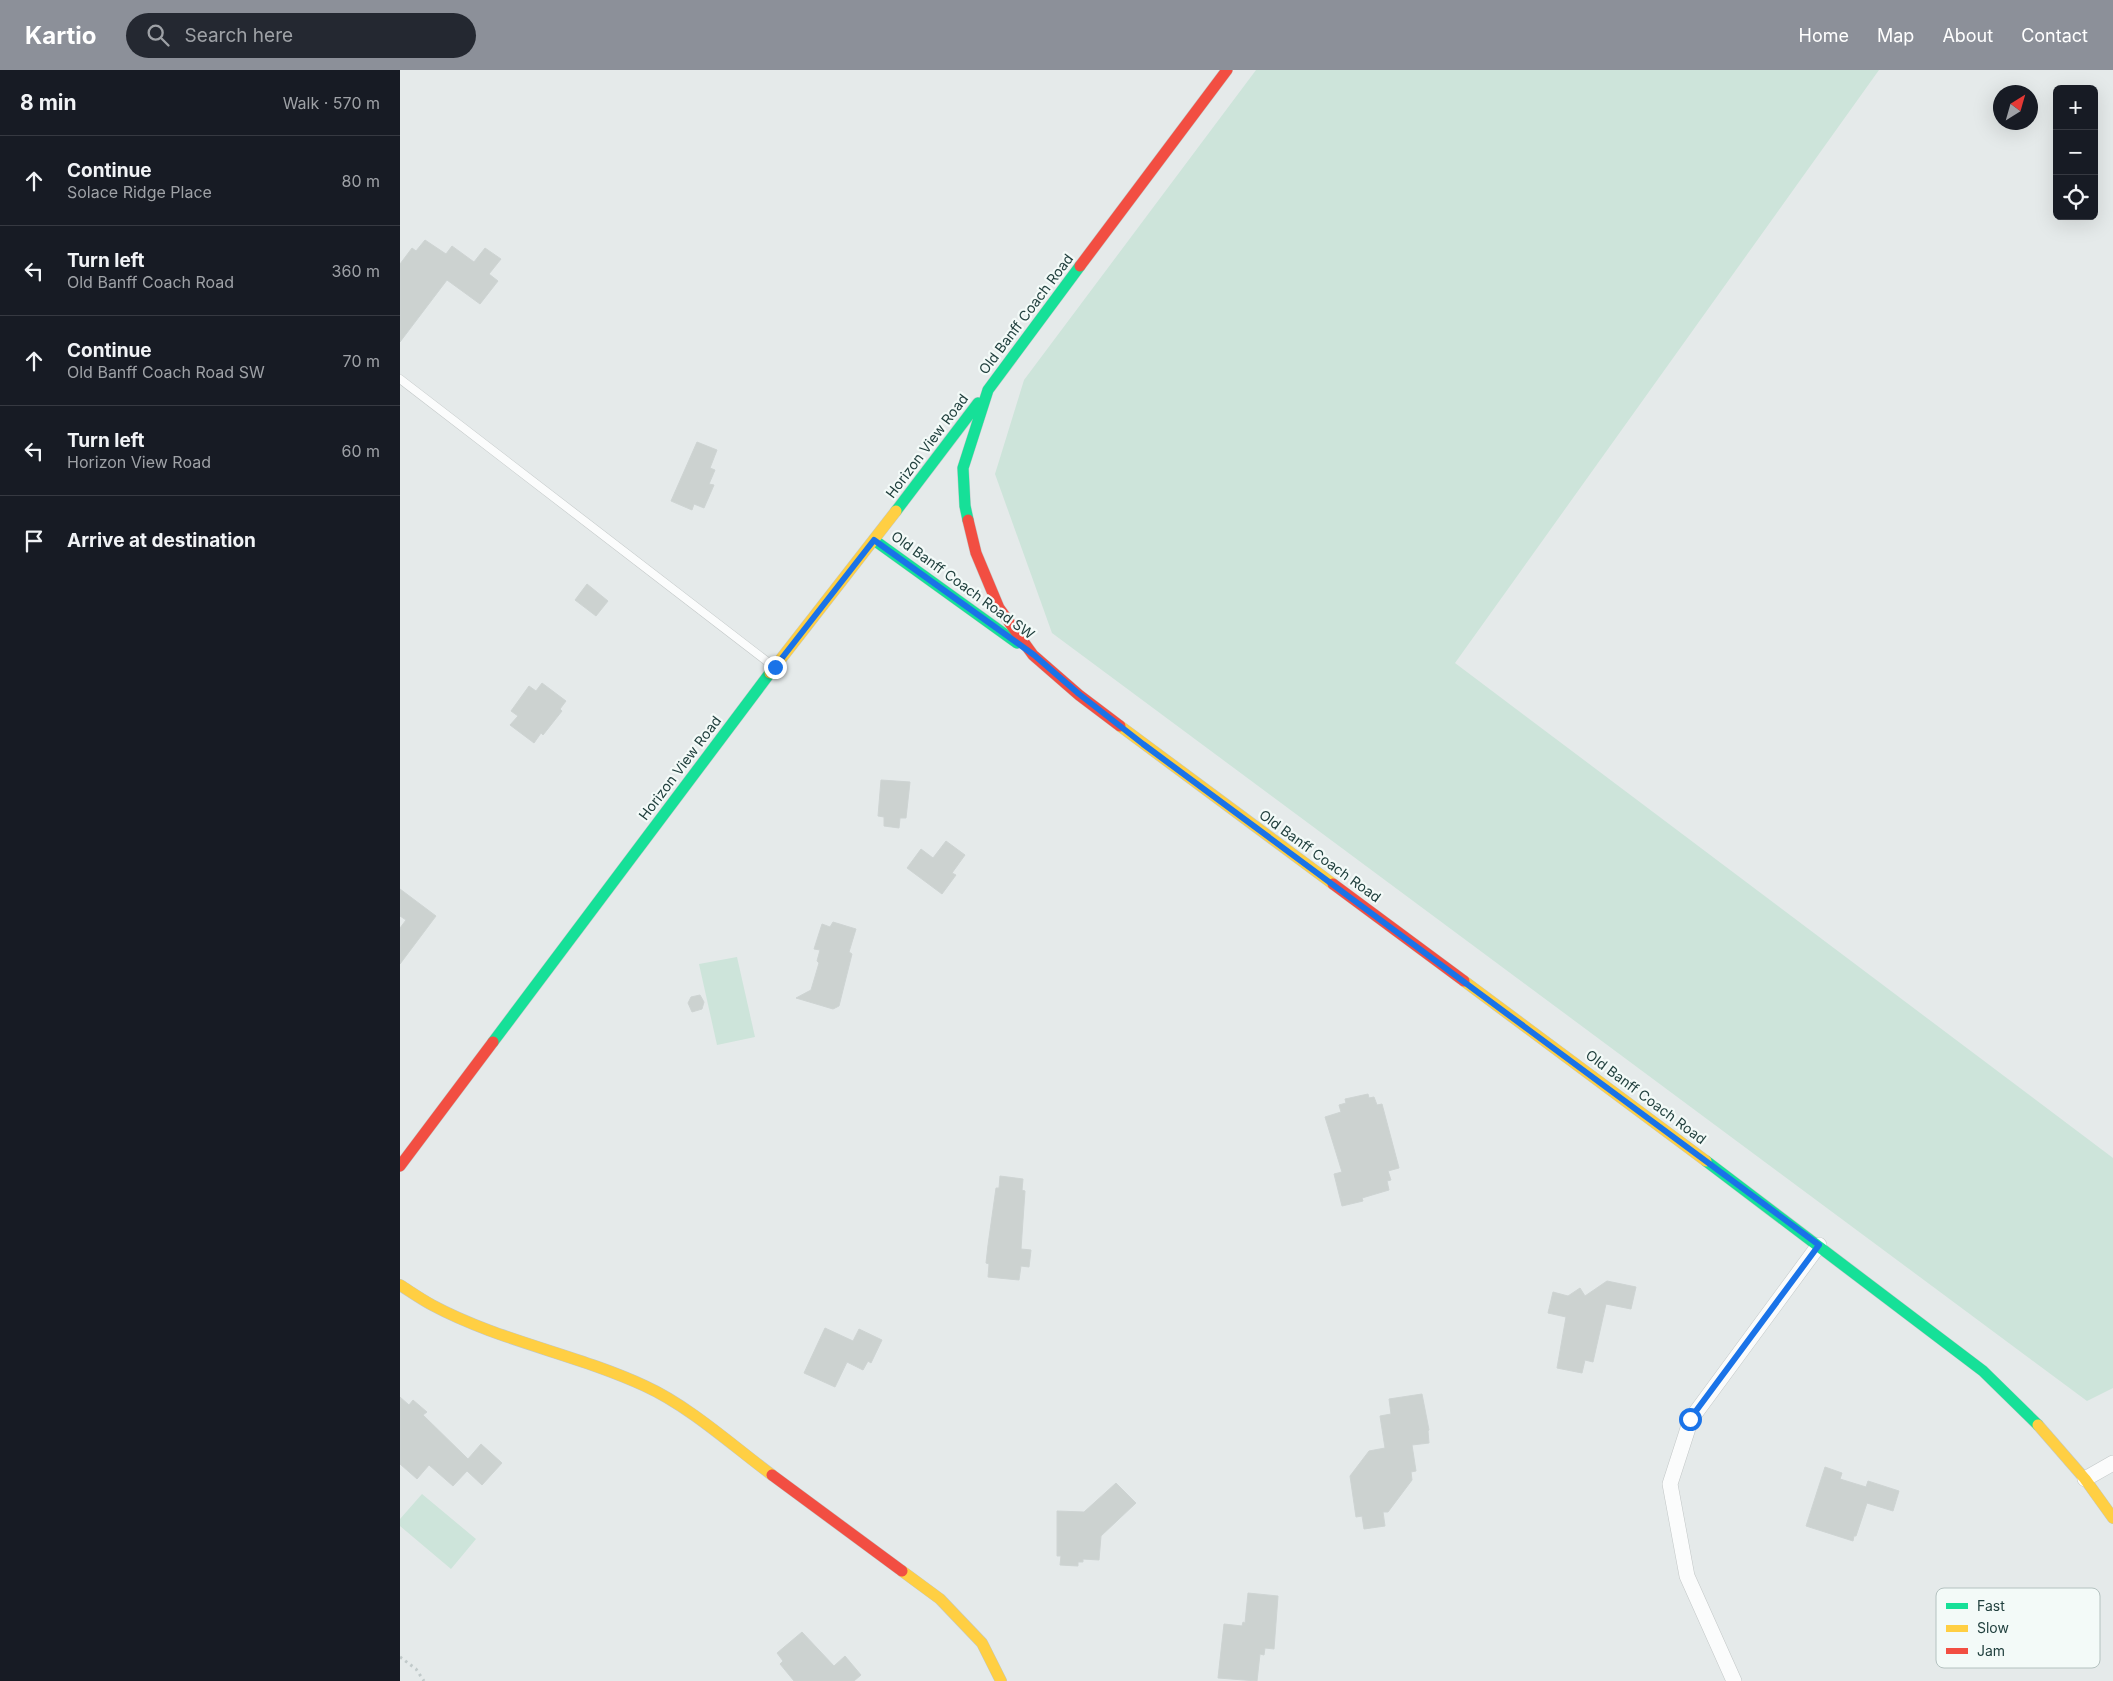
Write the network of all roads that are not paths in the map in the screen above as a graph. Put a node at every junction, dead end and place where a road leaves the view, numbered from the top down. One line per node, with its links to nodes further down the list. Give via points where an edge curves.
1 (1227, 70): 3 (main road, Old Banff Coach Road)
2 (400, 379): 6 (lane)
3 (988, 390): 4 (main road, Horizon View Road); 5 (main road, Old Banff Coach Road, via 963,468 965,506 976,553 999,608)
4 (874, 540): 5 (main road, Old Banff Coach Road SW); 6 (main road, Horizon View Road)
5 (1034, 655): 8 (main road, Old Banff Coach Road, via 1143,744)
6 (775, 667): 7 (main road, Horizon View Road)
7 (400, 1166)
8 (1819, 1245): 11 (main road, Old Banff Coach Road, via 1983,1371 2046,1432); 14 (street, via 1690,1419 1670,1484 1687,1576)
9 (400, 1285): 13 (main road, via 479,1326 620,1375 648,1386 674,1402 940,1599 982,1643)
10 (2113, 1463): 11 (street)
11 (2085, 1479): 12 (main road, Old Banff Coach Road)
12 (2113, 1518)
13 (1002, 1681)
14 (1734, 1681)

